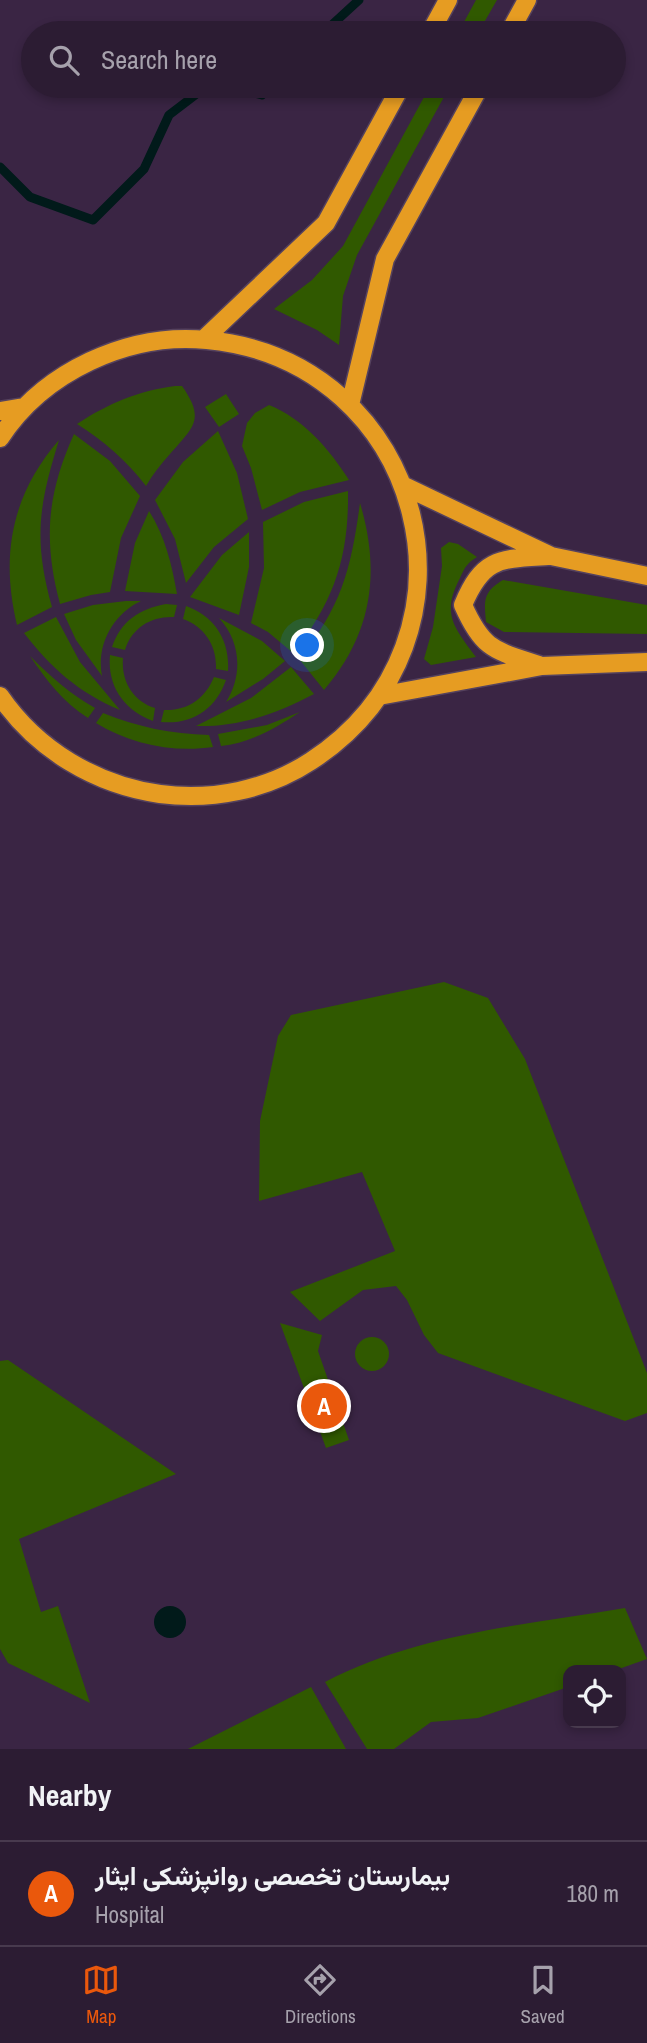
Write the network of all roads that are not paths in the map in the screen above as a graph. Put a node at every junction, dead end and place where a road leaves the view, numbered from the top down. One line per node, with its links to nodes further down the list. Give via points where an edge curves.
1 (448, 0): 3 (main road)
2 (527, 0): 4 (main road)
3 (437, 21)
4 (516, 21)
5 (394, 98): 7 (main road, via 326,223)
6 (473, 98): 8 (main road, via 385,259)
7 (204, 339): 8 (main road, via 268,352 316,377); 9 (main road, via 139,344 107,354 50,385)
8 (350, 405): 12 (main road, via 384,447)
9 (25, 407): 10 (main road); 11 (main road)
10 (0, 411)
11 (0, 438)
12 (404, 486): 13 (main road); 18 (main road, via 413,517 419,582 405,646)
13 (551, 556): 14 (main road); 16 (main road, via 508,559 487,568 473,581 464,605 485,644)
14 (647, 576)
15 (647, 662): 16 (main road)
16 (542, 666): 18 (main road)
17 (0, 696): 18 (main road, via 28,730 81,769 142,792 175,796 240,791 301,768 353,728)
18 (379, 696)

